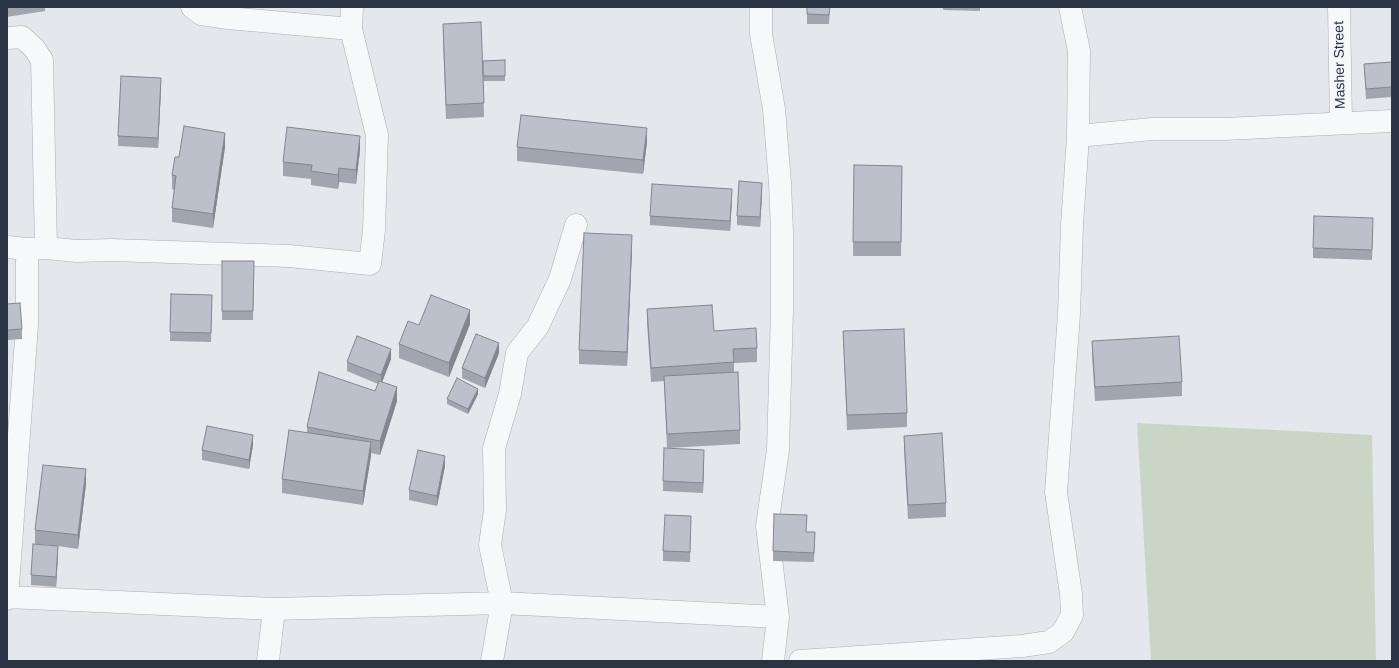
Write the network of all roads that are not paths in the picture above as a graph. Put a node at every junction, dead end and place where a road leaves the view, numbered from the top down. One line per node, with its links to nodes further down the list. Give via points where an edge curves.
1 (192, 7): 6 (street, via 201,14 228,18)
2 (352, 7): 6 (street)
3 (761, 7): 16 (street, via 761,34 774,109 782,232 778,450 767,526)
4 (1070, 7): 10 (street, via 1079,51)
5 (1339, 7): 9 (street, Masher Street)
6 (350, 29): 12 (street, via 377,135 374,230 370,264 289,256)
7 (7, 38): 12 (street, via 22,37 42,60 46,183)
8 (1392, 121): 9 (street)
9 (1341, 123): 10 (street, via 1224,129 1152,129)
10 (1078, 136): 20 (street, via 1056,492 1071,594 1072,615 1063,632 1049,642 1022,646)
11 (576, 225): 14 (street, via 560,279 538,326 517,353 510,394 494,448 495,510 490,545)
12 (27, 248): 13 (street, via 27,325)
13 (7, 597): 15 (street)
14 (502, 603): 15 (street); 16 (street); 18 (street)
15 (274, 609): 17 (street)
16 (778, 617): 19 (street)
17 (268, 661)
18 (492, 661)
19 (773, 661)
20 (800, 661)

